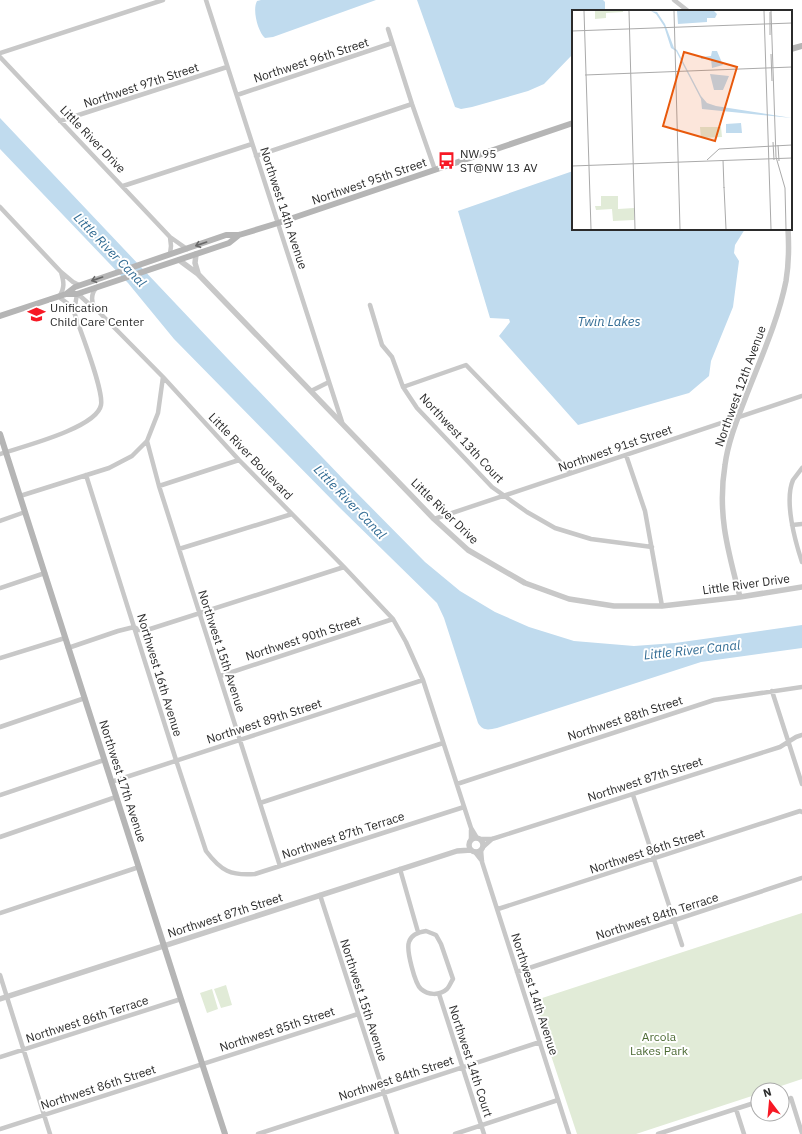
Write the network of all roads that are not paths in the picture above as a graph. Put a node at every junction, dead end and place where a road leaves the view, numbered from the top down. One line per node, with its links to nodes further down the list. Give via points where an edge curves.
1 (163, 0): 9 (street)
2 (206, 0): 11 (street, Northwest 14th Avenue)
3 (674, 0): 4 (street)
4 (687, 10)
5 (388, 29): 6 (street)
6 (392, 43): 12 (street, Northwest 96th Street); 13 (street)
7 (802, 46): 8 (main road)
8 (792, 49)
9 (0, 53)
10 (0, 57): 14 (street, Little River Drive)
11 (228, 67): 12 (street, Northwest 14th Avenue); 14 (street, Northwest 97th Street)
12 (237, 95): 16 (street, Northwest 14th Avenue)
13 (412, 104): 17 (street); 18 (street)
14 (60, 121): 19 (street, Little River Drive)
15 (572, 123): 18 (main road, Northwest 95th Street)
16 (252, 144): 17 (street, Northwest 14th Avenue); 19 (street)
17 (256, 156): 21 (street, Northwest 14th Avenue)
18 (435, 170): 21 (main road, Northwest 95th Street)
19 (123, 186): 24 (street, Little River Drive)
20 (0, 207): 29 (street)
21 (278, 223): 23 (main road, Northwest 95th Street); 41 (street, Northwest 14th Avenue)
22 (788, 230): 45 (street, Northwest 12th Avenue, via 786,280 772,330)
23 (239, 235): 25 (main road, Northwest 95th Street, one-way to 25, via 226,235); 27 (main road, Northwest 95th Street, via 229,243)
24 (170, 237): 25 (street, Little River Drive); 26 (street)
25 (187, 249): 26 (main road, Northwest 95th Street)
26 (170, 254): 31 (main road, Northwest 95th Street, one-way to 31)
27 (196, 254): 28 (main road, Northwest 95th Street); 30 (street)
28 (179, 260): 30 (street, Little River Drive); 32 (main road, Northwest 95th Street)
29 (61, 272): 31 (street); 35 (street, via 64,285)
30 (198, 274): 43 (street, Little River Drive)
31 (79, 285): 33 (main road, Northwest 95th Street)
32 (96, 288): 34 (main road, Northwest 95th Street); 37 (street, via 92,299)
33 (66, 294): 34 (main road, Northwest 95th Street); 35 (main road, Northwest 95th Street)
34 (78, 294): 37 (street, Little River Boulevard); 38 (street)
35 (59, 297): 38 (street); 39 (main road, Northwest 95th Street)
36 (370, 305): 42 (street, Northwest 13th Court, via 382,345 392,356)
37 (94, 307): 40 (street, Little River Boulevard)
38 (74, 312): 49 (street, via 100,390 99,412 85,424 69,431)
39 (0, 316)
40 (163, 377): 48 (street, via 158,413); 51 (street, Little River Boulevard)
41 (328, 382): 43 (street); 46 (street, Northwest 14th Avenue)
42 (403, 387): 53 (street, via 466,365); 57 (street, Northwest 13th Court, via 417,408 492,487)
43 (311, 391): 46 (street, Little River Drive)
44 (802, 396): 45 (street, Northwest 91st Street)
45 (738, 417): 50 (street, Northwest 91st Street); 71 (street, Northwest 12th Avenue, via 725,465 722,498 724,531)
46 (342, 422): 60 (street, Little River Drive)
47 (0, 434): 49 (main road, Northwest 17th Avenue)
48 (147, 441): 54 (street, via 132,456 109,468); 55 (street, Northwest 15th Avenue)
49 (3, 453): 56 (main road, Northwest 17th Avenue)
50 (626, 455): 53 (street, Northwest 91st Street); 64 (street, via 645,511)
51 (239, 460): 55 (street); 59 (street, Little River Boulevard)
52 (802, 468): 63 (street, via 793,481 790,499)
53 (571, 473): 57 (street, Northwest 91st Street)
54 (86, 475): 56 (street); 75 (street, Northwest 16th Avenue)
55 (159, 486): 65 (street, Northwest 15th Avenue)
56 (20, 496): 58 (main road, Northwest 17th Avenue)
57 (504, 496): 60 (street, Northwest 91st Street); 64 (street, via 555,528 591,539)
58 (25, 512): 61 (street); 68 (main road, Northwest 17th Avenue)
59 (292, 514): 65 (street); 67 (street, Little River Boulevard)
60 (434, 519): 72 (street, Little River Drive, via 468,550 525,583 569,599 614,606)
61 (0, 520)
62 (802, 524): 63 (street)
63 (792, 525): 66 (street)
64 (652, 547): 72 (street)
65 (179, 549): 73 (street, Northwest 15th Avenue)
66 (802, 562)
67 (344, 567): 73 (street); 74 (street, Little River Boulevard)
68 (44, 573): 70 (street); 76 (main road, Northwest 17th Avenue)
69 (802, 586): 71 (street, Little River Drive)
70 (0, 588)
71 (740, 597): 72 (street, Little River Drive)
72 (662, 606)
73 (200, 613): 75 (street, via 147,630); 79 (street, Northwest 15th Avenue)
74 (393, 619): 79 (street, Northwest 90th Street); 80 (street)
75 (134, 628): 77 (street); 90 (street, Northwest 16th Avenue)
76 (65, 638): 77 (main road, Northwest 17th Avenue); 78 (street)
77 (68, 648): 83 (main road, Northwest 17th Avenue)
78 (0, 658)
79 (220, 676): 86 (street, Northwest 15th Avenue)
80 (423, 680): 86 (street, Northwest 89th Street); 87 (street)
81 (802, 686): 82 (street, Northwest 88th Street)
82 (772, 691): 88 (street); 92 (street, Northwest 88th Street, via 714,700)
83 (85, 698): 84 (street); 89 (main road, Northwest 17th Avenue)
84 (0, 727)
85 (802, 735): 88 (street, Northwest 87th Street)
86 (240, 739): 90 (street, Northwest 89th Street); 97 (street, Northwest 15th Avenue)
87 (443, 743): 92 (street); 97 (street)
88 (789, 743): 93 (street); 95 (street, Northwest 87th Street)
89 (104, 760): 91 (main road, Northwest 17th Avenue); 94 (street)
90 (176, 760): 91 (street, Northwest 89th Street); 113 (street, Northwest 16th Avenue, via 206,851 215,863)
91 (111, 782): 96 (main road, Northwest 17th Avenue)
92 (457, 784): 98 (street)
93 (802, 784)
94 (0, 795)
95 (633, 795): 103 (street, Northwest 87th Street); 108 (street)
96 (116, 797): 101 (street); 111 (main road, Northwest 17th Avenue)
97 (260, 803): 110 (street, Northwest 15th Avenue)
98 (464, 806): 100 (street); 110 (street, Northwest 87th Terrace)
99 (802, 812): 108 (street, Northwest 86th Street)
100 (471, 828): 102 (street); 104 (street)
101 (0, 837)
102 (479, 839): 103 (street, Northwest 87th Street); 104 (street); 105 (street)
103 (492, 839): 105 (street, Northwest 87th Street)
104 (470, 841): 106 (street, Northwest 87th Street); 107 (street, via 469,846)
105 (482, 848): 107 (street); 109 (street, Northwest 14th Avenue)
106 (457, 851): 107 (street, Northwest 87th Street); 112 (street, Northwest 87th Street)
107 (473, 851): 109 (street, Northwest 14th Avenue)
108 (654, 860): 116 (street, Northwest 86th Street); 118 (street)
109 (482, 861): 116 (street, Northwest 14th Avenue)
110 (280, 866): 113 (street, Northwest 87th Terrace, via 256,874)
111 (139, 867): 117 (street); 121 (main road, Northwest 17th Avenue)
112 (400, 869): 115 (street, Northwest 87th Street); 119 (street)
113 (228, 872)
114 (802, 878): 118 (street, Northwest 84th Terrace)
115 (320, 895): 121 (street, Northwest 87th Street); 128 (street, Northwest 15th Avenue)
116 (498, 909): 122 (street, Northwest 14th Avenue)
117 (0, 913)
118 (674, 921): 120 (street); 122 (street, Northwest 84th Terrace)
119 (418, 932): 124 (street, Northwest 14th Court, via 409,940 407,949 412,968 420,988 429,994); 124 (street, Northwest 14th Court, via 426,931 436,935 453,979 448,989)
120 (682, 945)
121 (164, 946): 125 (street, Northwest 87th Street); 127 (main road, Northwest 17th Avenue)
122 (517, 972): 129 (street, Northwest 14th Avenue)
123 (0, 975): 125 (street)
124 (439, 994): 133 (street, Northwest 14th Court)
125 (7, 997): 126 (street, Northwest 87th Street); 130 (street)
126 (0, 999)
127 (181, 999): 130 (street, Northwest 86th Terrace); 132 (main road, Northwest 17th Avenue)
128 (358, 1014): 132 (street, Northwest 85th Street); 134 (street, Northwest 15th Avenue)
129 (540, 1042): 133 (street, Northwest 84th Street); 136 (street, Northwest 14th Avenue)
130 (24, 1049): 131 (street, Northwest 86th Terrace); 139 (street)
131 (0, 1057)
132 (202, 1064): 139 (street, Northwest 86th Street); 144 (main road, Northwest 17th Avenue)
133 (462, 1067): 134 (street, Northwest 84th Street); 140 (street, Northwest 14th Court)
134 (383, 1093): 145 (street, Northwest 84th Street); 146 (street, Northwest 15th Avenue)
135 (791, 1098): 142 (street)
136 (558, 1100): 140 (street); 149 (street, Northwest 14th Avenue)
137 (750, 1104): 138 (street)
138 (736, 1109): 150 (street); 151 (street)
139 (44, 1114): 141 (street, Northwest 86th Street); 143 (street)
140 (481, 1126): 147 (street); 148 (street, Northwest 14th Court)
141 (0, 1129)
142 (802, 1133)
143 (50, 1134)
144 (225, 1134)
145 (258, 1134)
146 (397, 1134)
147 (455, 1134)
148 (484, 1134)
149 (569, 1134)
150 (658, 1134)
151 (744, 1134)

